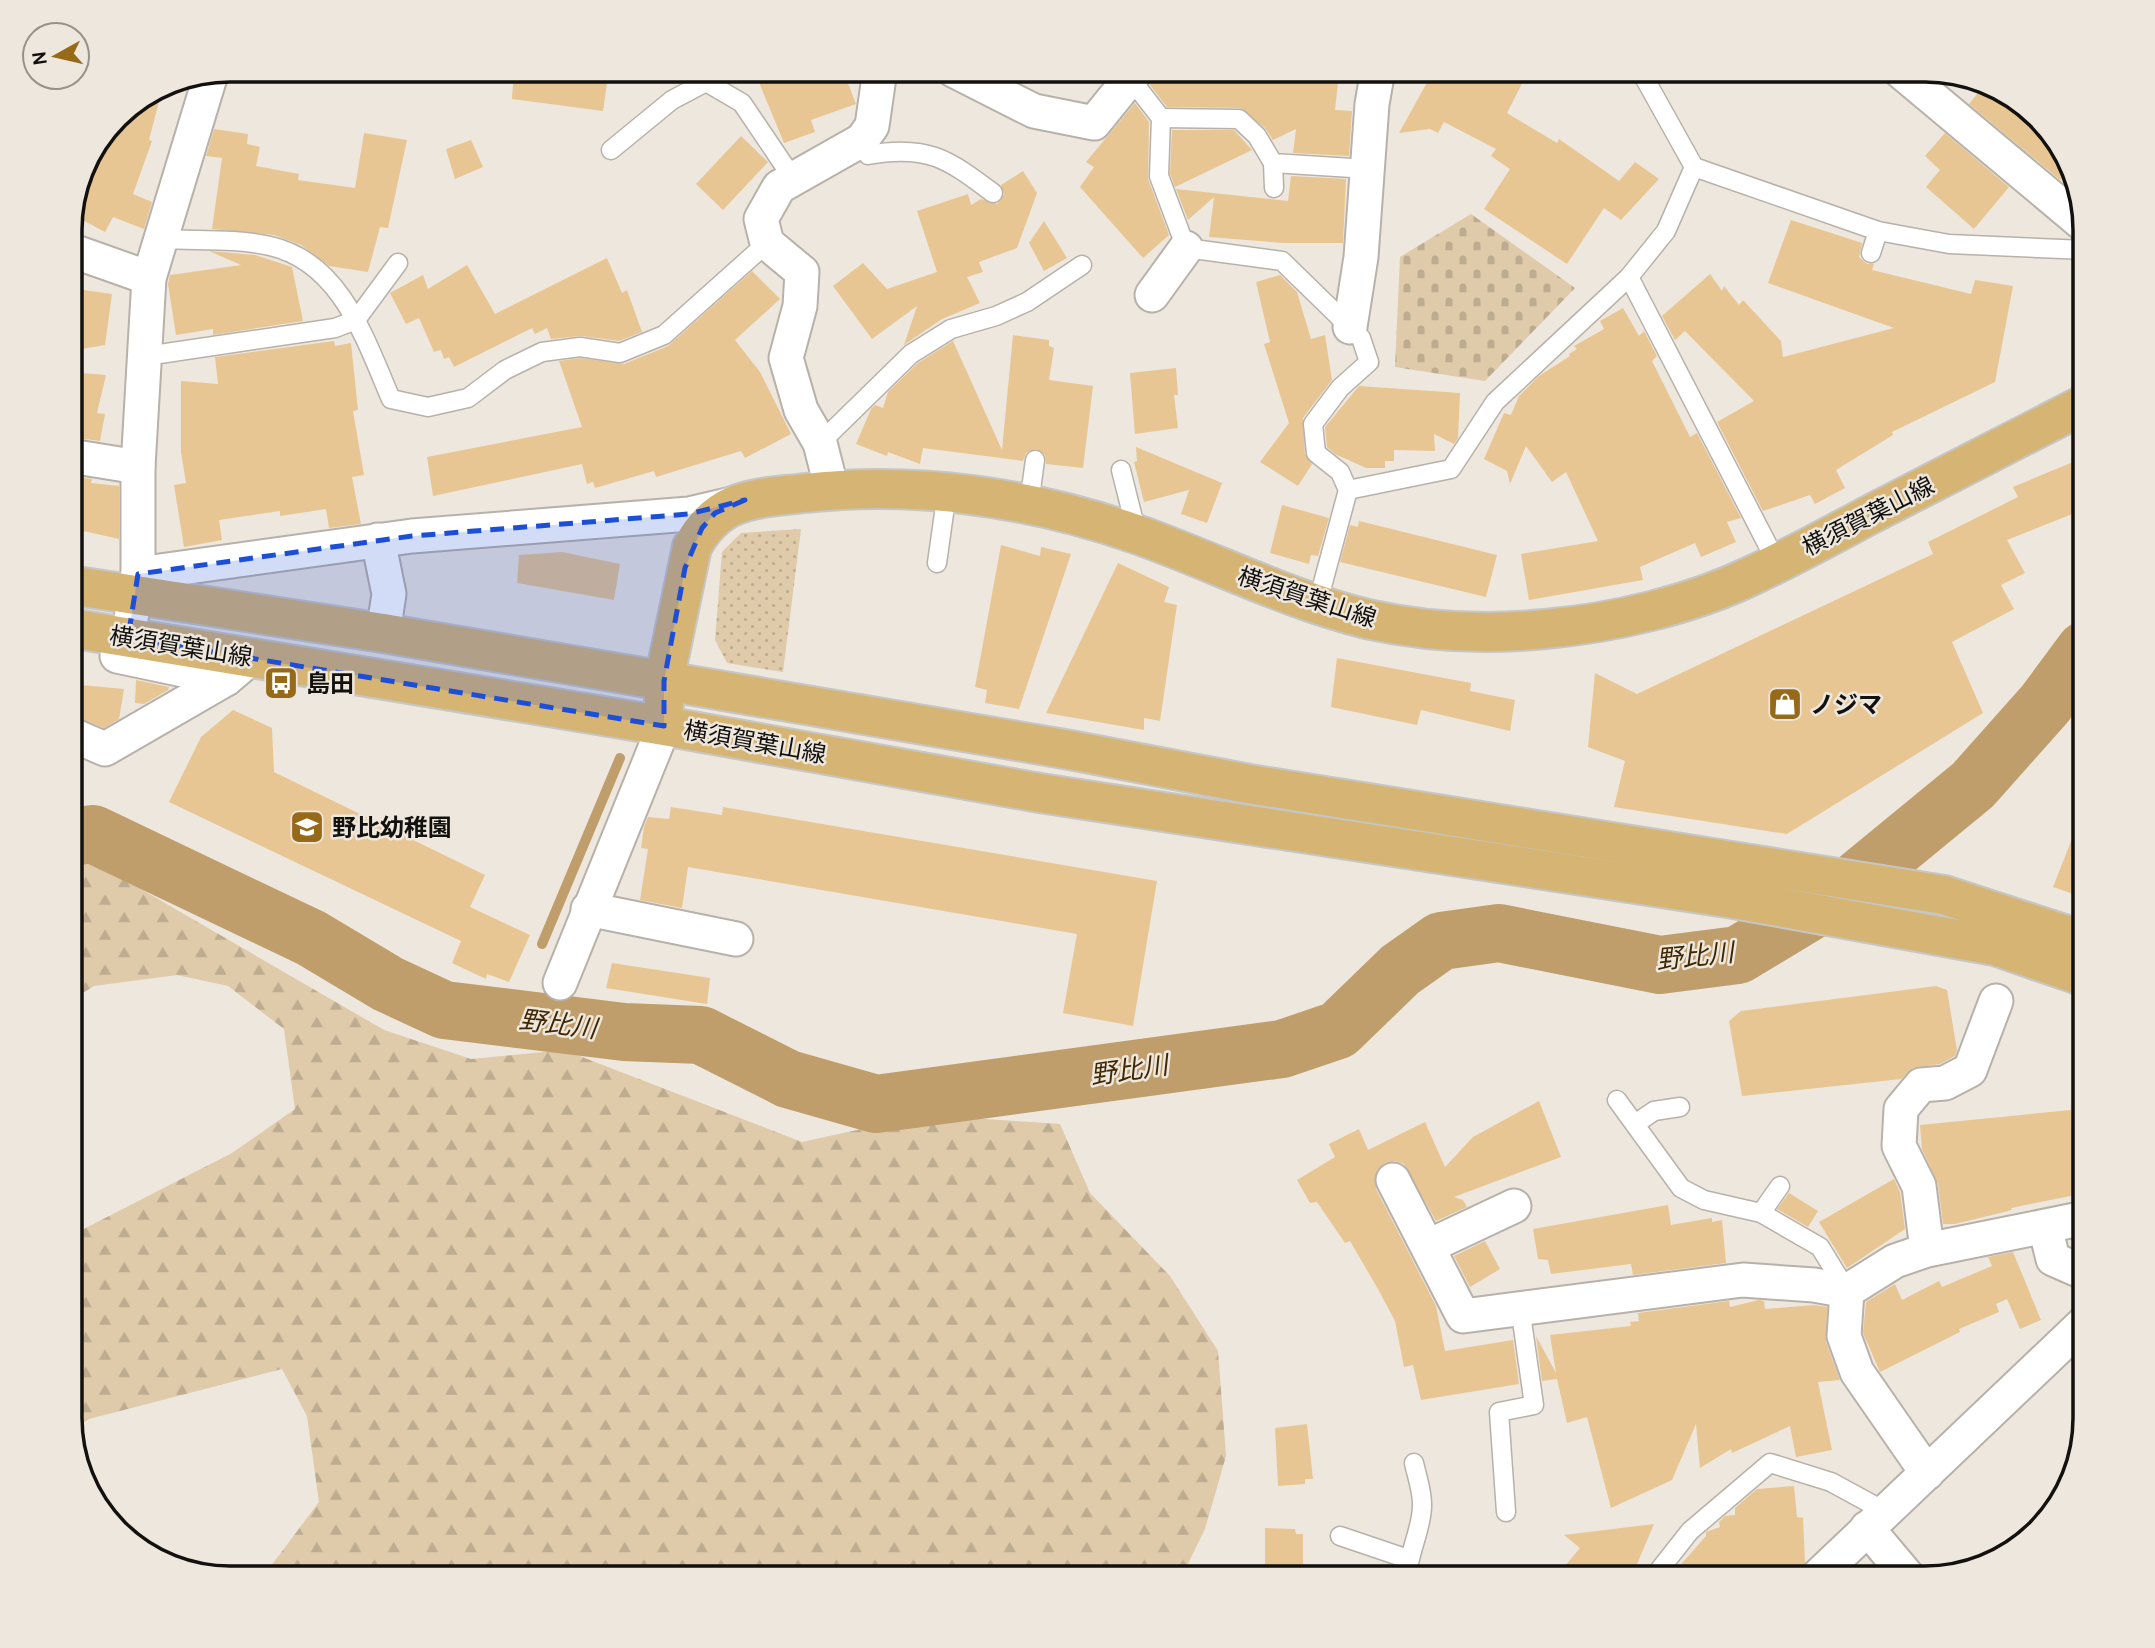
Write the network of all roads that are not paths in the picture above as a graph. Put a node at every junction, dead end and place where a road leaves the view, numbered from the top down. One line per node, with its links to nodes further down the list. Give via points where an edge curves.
1 (878, 82): 10 (street, via 872,126)
2 (977, 82): 3 (street, via 1034,111 1094,123)
3 (1127, 82)
4 (1138, 82): 9 (lane)
5 (1376, 82): 14 (street)
6 (1647, 82): 13 (lane)
7 (1913, 82): 18 (street)
8 (208, 84): 20 (street)
9 (1161, 118): 12 (lane, via 1239,119 1257,136); 22 (lane, via 1159,176)
10 (862, 140): 15 (street); 17 (lane, via 868,155 899,150 950,161)
11 (611, 150): 15 (lane, via 672,100 706,82 742,103)
12 (1273, 163): 14 (lane); 16 (lane)
13 (1694, 167): 19 (lane); 28 (lane, via 1666,231)
14 (1368, 169): 32 (street)
15 (794, 180): 21 (street, via 779,187 761,219)
16 (1273, 188)
17 (993, 193)
18 (2071, 214)
19 (1878, 231): 23 (lane, via 1949,244); 24 (lane)
20 (162, 239): 29 (street); 31 (lane, via 268,245 303,257 341,295)
21 (766, 243): 31 (lane, via 664,335 620,353 580,347 542,352 505,370 468,398 428,407 391,399); 35 (street, via 802,272 800,306 786,358 801,410)
22 (1186, 248): 30 (street); 32 (lane, via 1282,261)
23 (2073, 249)
24 (1871, 253)
25 (83, 255): 29 (street)
26 (398, 262): 31 (lane)
27 (1082, 265): 35 (lane, via 1027,302 951,329 911,354)
28 (1629, 277): 41 (lane, via 1495,402 1451,469); 48 (lane)
29 (149, 278): 33 (street)
30 (1152, 295)
31 (356, 320): 33 (lane, via 335,328)
32 (1350, 327): 41 (lane, via 1361,338 1369,362 1340,388 1313,424 1316,453 1340,472)
33 (146, 356): 38 (street)
34 (2073, 410): 48 (main road, 横須賀葉山線)
35 (820, 443): 40 (street)
36 (83, 458): 38 (street)
37 (1035, 460): 44 (lane)
38 (138, 467): 50 (street)
39 (1121, 470): 45 (lane)
40 (832, 490): 42 (main road, 横須賀葉山線); 43 (main road, 横須賀葉山線)
41 (1348, 490): 51 (lane)
42 (947, 492): 44 (main road, 横須賀葉山線); 47 (lane)
43 (745, 500): 46 (street, via 689,514); 56 (main road, 横須賀葉山線, via 715,513 692,547)
44 (1029, 504): 45 (main road, 横須賀葉山線)
45 (1137, 534): 51 (main road, 横須賀葉山線)
46 (378, 540): 50 (street); 53 (street, via 389,594)
47 (937, 563)
48 (1777, 563): 51 (main road, 横須賀葉山線, via 1751,577 1662,607 1546,629 1420,629)
49 (83, 585): 50 (main road, 横須賀葉山線)
50 (137, 585): 53 (main road, 横須賀葉山線); 54 (street)
51 (1317, 605)
52 (83, 633): 54 (main road, 横須賀葉山線)
53 (383, 633): 56 (main road, 横須賀葉山線)
54 (123, 647): 55 (main road, 横須賀葉山線)
55 (238, 669): 57 (main road, 横須賀葉山線); 58 (street, via 105,749)
56 (664, 681): 57 (main road, 横須賀葉山線); 60 (main road, 横須賀葉山線, via 1249,784 1944,895)
57 (664, 726): 59 (street); 62 (main road, 横須賀葉山線, via 1052,796 1734,899 1995,946)
58 (83, 740)
59 (588, 909): 61 (street); 63 (street)
60 (2073, 937)
61 (736, 939)
62 (2073, 972)
63 (560, 983)
64 (1996, 1001): 75 (street, via 1970,1070 1945,1083 1922,1085 1901,1109 1899,1146 1919,1186)
65 (1617, 1100): 67 (lane)
66 (1680, 1107): 67 (lane, via 1654,1111)
67 (1635, 1124): 71 (lane, via 1681,1188 1704,1200)
68 (1393, 1180): 74 (street)
69 (1780, 1186): 71 (lane)
70 (1514, 1206): 74 (street)
71 (1761, 1213): 77 (lane, via 1820,1247)
72 (2073, 1221): 73 (street)
73 (2045, 1227): 75 (street); 76 (street, via 2053,1259)
74 (1429, 1246): 78 (street, via 1463,1315)
75 (1927, 1250): 77 (street, via 1895,1261)
76 (2073, 1268)
77 (1847, 1291): 78 (street, via 1743,1280); 81 (street, via 1844,1336 1857,1372)
78 (1520, 1307): 82 (lane, via 1534,1405 1499,1412)
79 (2073, 1333): 81 (street)
80 (1414, 1463): 85 (lane, via 1423,1505)
81 (1927, 1473): 83 (street)
82 (1506, 1512)
83 (1876, 1520): 87 (lane, via 1831,1482 1770,1463 1690,1531); 88 (street); 89 (street)
84 (1340, 1536): 85 (lane)
85 (1408, 1559): 86 (lane)
86 (1408, 1566)
87 (1662, 1566)
88 (1828, 1566)
89 (1902, 1566)

